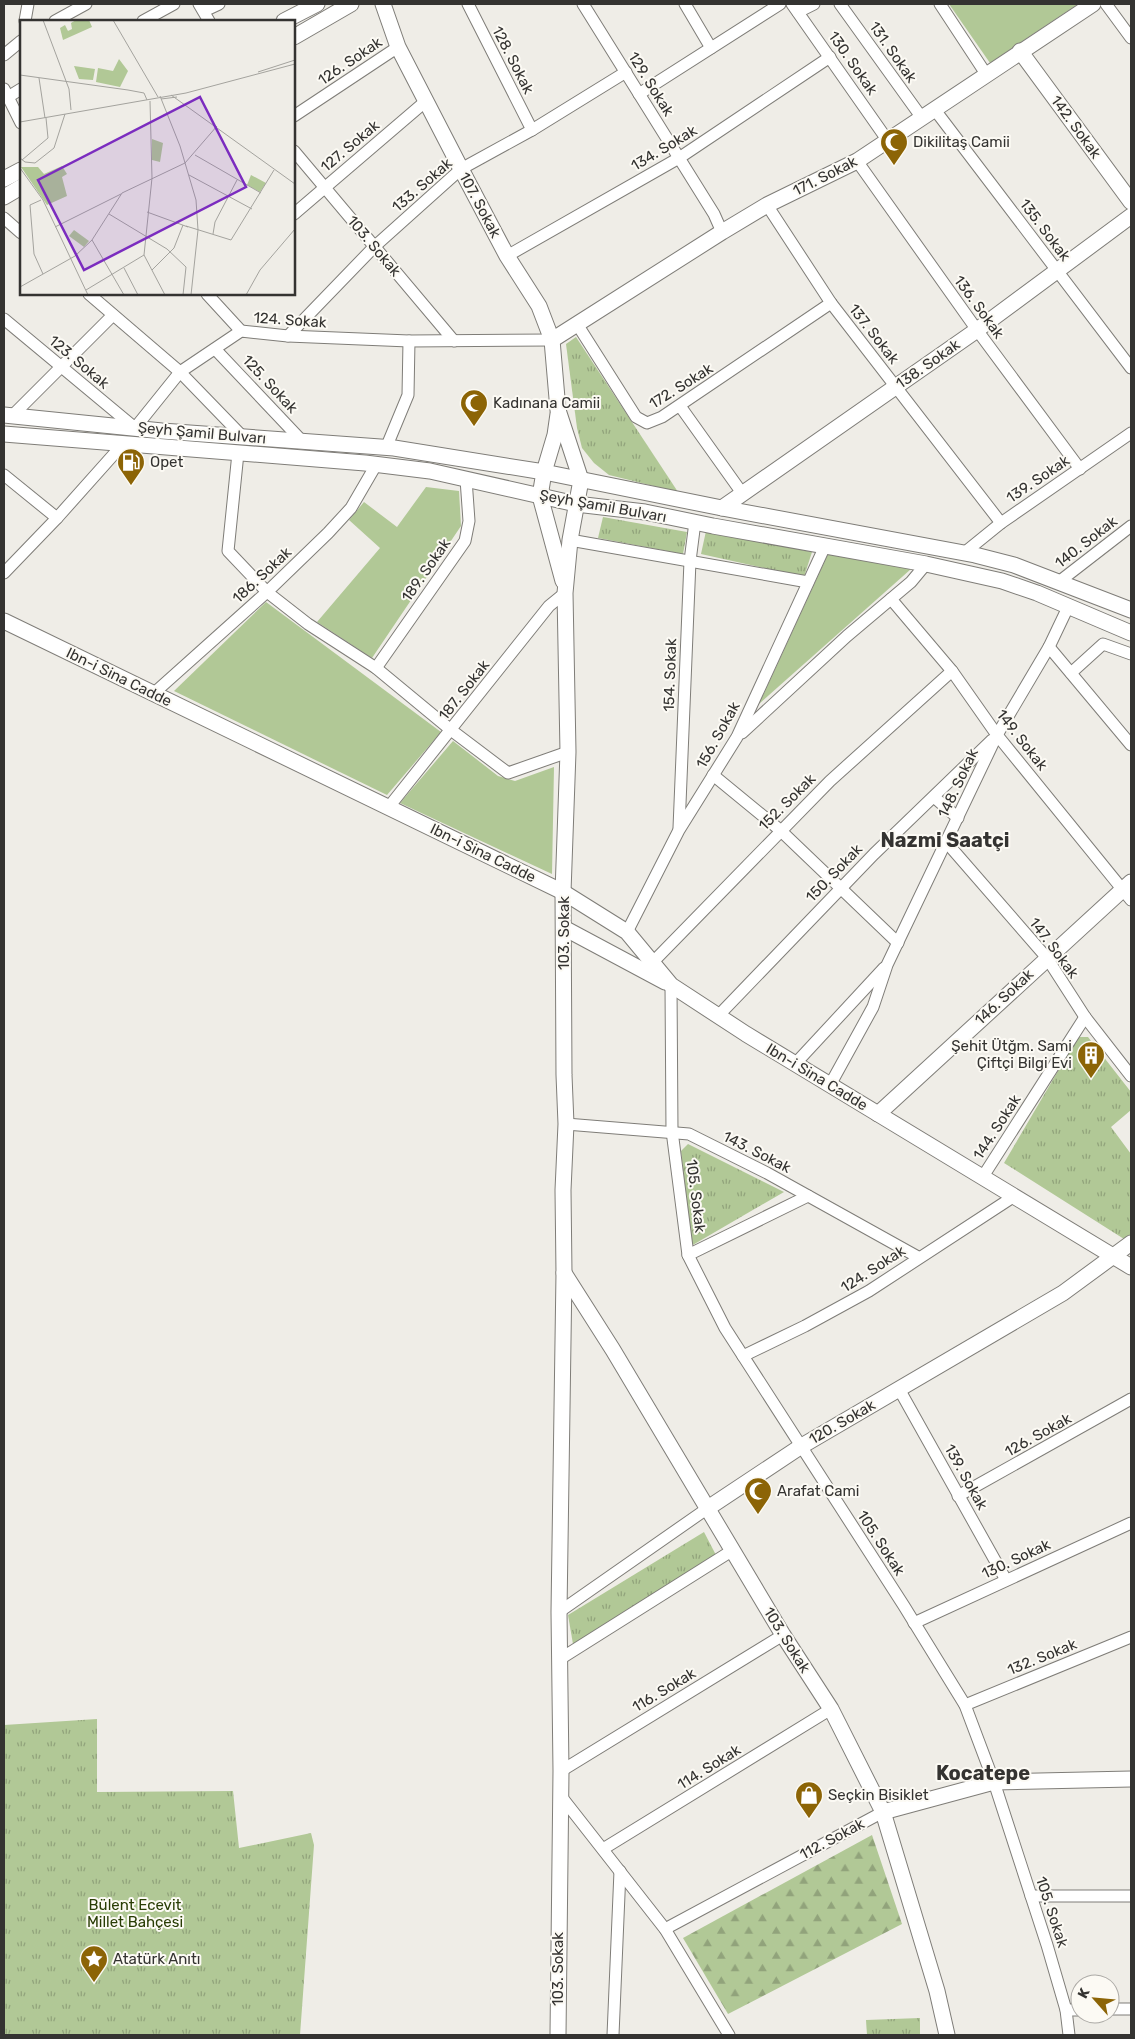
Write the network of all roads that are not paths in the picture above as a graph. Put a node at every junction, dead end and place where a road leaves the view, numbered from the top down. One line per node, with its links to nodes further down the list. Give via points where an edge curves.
1 (28, 4): 19 (street)
2 (86, 4): 20 (street)
3 (174, 4): 21 (street)
4 (219, 4): 18 (street)
5 (317, 4): 22 (main road)
6 (351, 4): 23 (main road)
7 (383, 4): 26 (main road, 107. Sokak)
8 (468, 4): 41 (street, 128. Sokak)
9 (583, 4): 31 (street, 129. Sokak)
10 (685, 4): 27 (street)
11 (780, 4): 27 (street)
12 (814, 4): 17 (street)
13 (840, 4): 39 (street, 131. Sokak)
14 (940, 4): 32 (street)
15 (1093, 4): 28 (main road, 171. Sokak)
16 (1106, 4): 24 (street)
17 (795, 8): 30 (street, 130. Sokak)
18 (204, 12)
19 (25, 20)
20 (57, 20)
21 (145, 20)
22 (286, 20)
23 (295, 36)
24 (1131, 38)
25 (20, 41): 29 (street)
26 (398, 46): 36 (main road, 107. Sokak); 38 (street, 126. Sokak)
27 (711, 48): 35 (street)
28 (1020, 51): 32 (main road, 171. Sokak); 52 (main road, 142. Sokak)
29 (4, 55)
30 (830, 57): 42 (street, 130. Sokak); 44 (street, 134. Sokak)
31 (626, 72): 35 (street, 129. Sokak); 41 (street, 133. Sokak)
32 (986, 74): 37 (main road, 171. Sokak)
33 (20, 90): 34 (street)
34 (6, 93): 40 (street)
35 (640, 94): 44 (street, 129. Sokak)
36 (426, 101): 46 (main road, 107. Sokak); 49 (street, 127. Sokak)
37 (935, 110): 39 (main road, 171. Sokak); 61 (street, 135. Sokak)
38 (295, 115)
39 (922, 118): 42 (main road, 171. Sokak)
40 (20, 122)
41 (532, 130): 46 (street, 133. Sokak)
42 (888, 141): 45 (main road, 171. Sokak)
43 (295, 152): 49 (street, 103. Sokak)
44 (679, 158): 58 (street, 129. Sokak); 60 (street, 134. Sokak)
45 (857, 161): 53 (main road, 171. Sokak); 68 (street, 136. Sokak)
46 (461, 169): 59 (street, 133. Sokak); 60 (main road, 107. Sokak)
47 (20, 171): 48 (main road)
48 (4, 179)
49 (325, 186): 54 (street, 127. Sokak); 59 (street, 103. Sokak)
50 (20, 188): 51 (main road)
51 (4, 197)
52 (1131, 202)
53 (767, 206): 58 (main road, 171. Sokak); 64 (street, 137. Sokak)
54 (295, 213)
55 (1131, 216): 61 (main road, 138. Sokak)
56 (4, 218): 57 (street)
57 (20, 232)
58 (722, 232): 67 (main road, 171. Sokak)
59 (374, 247): 70 (street, 133. Sokak); 73 (street, 103. Sokak)
60 (507, 256): 71 (main road, 107. Sokak, via 539,306)
61 (1057, 271): 68 (main road, 138. Sokak); 76 (street, 135. Sokak)
62 (90, 295): 65 (street)
63 (208, 295): 69 (street)
64 (831, 303): 78 (street, 137. Sokak); 79 (street, 172. Sokak)
65 (113, 315): 75 (street); 77 (street)
66 (4, 319): 75 (street, 123. Sokak)
67 (577, 324): 71 (main road, 171. Sokak); 79 (street, 172. Sokak, via 636,416 646,423)
68 (977, 330): 78 (main road, 138. Sokak); 91 (street, 136. Sokak)
69 (241, 331): 70 (street, 124. Sokak); 74 (street, 124. Sokak)
70 (288, 336): 72 (street, 124. Sokak)
71 (552, 340): 73 (street, 124. Sokak); 80 (main road, 107. Sokak)
72 (409, 341): 73 (street, 124. Sokak); 88 (street, via 408,395)
73 (454, 341)
74 (215, 349): 77 (street, 124. Sokak); 86 (street, 125. Sokak)
75 (61, 366): 81 (street); 82 (street, 123. Sokak)
76 (1131, 368)
77 (180, 372): 82 (street, 124. Sokak); 85 (street)
78 (896, 387): 96 (main road, 138. Sokak); 102 (street, 137. Sokak)
79 (680, 406): 96 (street)
80 (558, 410): 92 (main road, 103. Sokak, via 555,436); 95 (main road)
81 (8, 416): 82 (main road, Şeyh Şamil Bulvarı)
82 (135, 428): 85 (main road, Şeyh Şamil Bulvarı)
83 (1131, 433): 91 (street, 139. Sokak)
84 (4, 434): 87 (main road, Şeyh Şamil Bulvarı)
85 (243, 436): 86 (main road, Şeyh Şamil Bulvarı)
86 (302, 441): 88 (main road, Şeyh Şamil Bulvarı)
87 (123, 444): 89 (main road, Şeyh Şamil Bulvarı); 100 (street)
88 (386, 448): 92 (main road, Şeyh Şamil Bulvarı)
89 (238, 453): 90 (main road, Şeyh Şamil Bulvarı); 112 (street, via 228,551)
90 (376, 465): 94 (main road, Şeyh Şamil Bulvarı); 112 (street, 186. Sokak, via 351,508)
91 (1080, 469): 102 (street, 139. Sokak)
92 (544, 472): 95 (main road, Şeyh Şamil Bulvarı); 97 (main road, 103. Sokak)
93 (4, 475): 100 (street)
94 (466, 479): 97 (main road, Şeyh Şamil Bulvarı); 121 (street, 189. Sokak, via 469,521 465,541)
95 (581, 480): 98 (main road, 103. Sokak); 99 (main road, Şeyh Şamil Bulvarı)
96 (742, 493): 99 (main road, 138. Sokak)
97 (540, 496): 98 (main road, Şeyh Şamil Bulvarı); 113 (main road, 103. Sokak)
98 (576, 504): 101 (main road, Şeyh Şamil Bulvarı); 104 (main road, 103. Sokak)
99 (722, 508): 106 (main road, Şeyh Şamil Bulvarı)
100 (57, 518): 109 (street)
101 (694, 522): 105 (main road, Şeyh Şamil Bulvarı); 107 (street, 154. Sokak)
102 (1001, 523): 106 (street, 139. Sokak)
103 (1131, 526): 110 (street, 140. Sokak)
104 (570, 540): 107 (street); 113 (main road, 103. Sokak)
105 (825, 546): 108 (main road, Şeyh Şamil Bulvarı); 111 (street, 156. Sokak)
106 (964, 553): 110 (main road, Şeyh Şamil Bulvarı)
107 (690, 561): 111 (street); 134 (street, 154. Sokak)
108 (926, 564): 114 (street); 115 (main road, Şeyh Şamil Bulvarı, via 1002,581)
109 (4, 573)
110 (1060, 581): 116 (main road, Şeyh Şamil Bulvarı)
111 (808, 582): 127 (street, 156. Sokak)
112 (267, 592): 121 (street, via 308,624); 124 (street, 186. Sokak)
113 (565, 593): 125 (street, 187. Sokak, via 549,606); 129 (main road, 103. Sokak)
114 (890, 599): 122 (street, 149. Sokak); 127 (street)
115 (1069, 605): 118 (main road, Şeyh Şamil Bulvarı); 119 (street, 148. Sokak)
116 (1131, 610)
117 (4, 621): 124 (main road, Ibn-i Sina Cadde)
118 (1131, 633)
119 (1049, 647): 123 (street); 126 (street, 148. Sokak)
120 (1131, 654): 123 (street, via 1103,644)
121 (376, 668): 125 (street)
122 (952, 671): 126 (street, 149. Sokak); 135 (street, 152. Sokak)
123 (1071, 673): 128 (street)
124 (153, 694): 132 (main road, Ibn-i Sina Cadde)
125 (451, 730): 129 (street, via 508,772); 132 (street, 187. Sokak)
126 (997, 735): 131 (street, 150. Sokak); 133 (street, 148. Sokak); 138 (street, 149. Sokak)
127 (737, 737): 130 (street, 156. Sokak)
128 (1131, 745)
129 (568, 752): 139 (main road, 103. Sokak)
130 (713, 775): 134 (street, 156. Sokak); 135 (street)
131 (934, 797): 133 (street); 137 (street, 150. Sokak)
132 (388, 808): 139 (main road, Ibn-i Sina Cadde)
133 (958, 818): 136 (street, 148. Sokak)
134 (679, 830): 141 (street, 156. Sokak)
135 (780, 830): 137 (street); 144 (street, 152. Sokak)
136 (946, 843): 142 (street, 148. Sokak); 143 (street, 147. Sokak)
137 (840, 889): 142 (street); 147 (street, 150. Sokak)
138 (1128, 890): 143 (main road, 146. Sokak)
139 (563, 892): 140 (main road, 103. Sokak); 141 (main road, Ibn-i Sina Cadde)
140 (564, 928): 146 (main road); 153 (main road, 103. Sokak)
141 (627, 932): 144 (main road, Ibn-i Sina Cadde)
142 (898, 943): 145 (street, 148. Sokak)
143 (1047, 958): 148 (street, 147. Sokak); 152 (main road, 146. Sokak)
144 (652, 963): 146 (main road, Ibn-i Sina Cadde)
145 (887, 965): 149 (street); 151 (street, 148. Sokak, via 873,1007)
146 (671, 985): 147 (main road, Ibn-i Sina Cadde); 154 (street, 105. Sokak)
147 (718, 1016): 149 (main road, Ibn-i Sina Cadde)
148 (1085, 1017): 150 (street, 147. Sokak); 155 (street, 144. Sokak)
149 (795, 1064): 151 (main road, Ibn-i Sina Cadde)
150 (1131, 1076)
151 (830, 1085): 152 (main road, Ibn-i Sina Cadde)
152 (878, 1114): 155 (main road, Ibn-i Sina Cadde)
153 (566, 1124): 154 (street, 143. Sokak); 163 (main road, 103. Sokak)
154 (672, 1131): 156 (street, 143. Sokak, via 689,1134); 159 (street, 105. Sokak)
155 (982, 1178): 157 (main road, Ibn-i Sina Cadde)
156 (808, 1196): 159 (street); 161 (street, 143. Sokak)
157 (1013, 1197): 160 (main road, Ibn-i Sina Cadde); 161 (street, 124. Sokak)
158 (1131, 1243): 160 (main road, 120. Sokak)
159 (688, 1255): 164 (street, 105. Sokak)
160 (1113, 1256): 162 (main road, Ibn-i Sina Cadde); 165 (main road, 120. Sokak, via 1063,1293)
161 (918, 1257): 164 (street, 124. Sokak, via 869,1291)
162 (1131, 1267)
163 (564, 1273): 169 (main road, 103. Sokak); 173 (main road, 103. Sokak)
164 (743, 1356): 167 (street, 105. Sokak)
165 (899, 1389): 167 (main road, 120. Sokak); 168 (street, 139. Sokak)
166 (1131, 1399): 168 (street, 126. Sokak)
167 (800, 1447): 169 (main road, 120. Sokak); 174 (street, 105. Sokak)
168 (958, 1496): 172 (street, 139. Sokak)
169 (708, 1508): 171 (main road, 103. Sokak); 173 (street, 120. Sokak)
170 (1131, 1523): 172 (street, 130. Sokak)
171 (733, 1550): 175 (main road, 103. Sokak); 177 (street)
172 (1006, 1580): 174 (street, 130. Sokak)
173 (559, 1612): 177 (main road, 103. Sokak)
174 (914, 1623): 178 (street, 105. Sokak)
175 (783, 1635): 179 (main road, 103. Sokak); 180 (street, 116. Sokak)
176 (1131, 1637): 178 (street, 132. Sokak)
177 (560, 1659): 180 (main road, 103. Sokak)
178 (965, 1705): 182 (street, 105. Sokak)
179 (830, 1709): 184 (main road, 103. Sokak); 185 (street, 114. Sokak)
180 (561, 1771): 183 (main road, 103. Sokak)
181 (1131, 1779): 182 (main road, 112. Sokak)
182 (994, 1782): 184 (main road, 112. Sokak); 187 (street, 105. Sokak)
183 (560, 1795): 185 (street); 192 (main road, 103. Sokak)
184 (883, 1812): 189 (street, 112. Sokak); 195 (main road, 103. Sokak, via 937,1991)
185 (603, 1850): 186 (street)
186 (620, 1871): 189 (street); 193 (street)
187 (1031, 1896): 188 (street); 190 (street, 105. Sokak)
188 (1131, 1896)
189 (665, 1929): 194 (street)
190 (1066, 2010): 191 (street); 196 (street, 105. Sokak)
191 (1070, 2010)
192 (558, 2035)
193 (613, 2035)
194 (729, 2035)
195 (947, 2035)
196 (1069, 2035)

